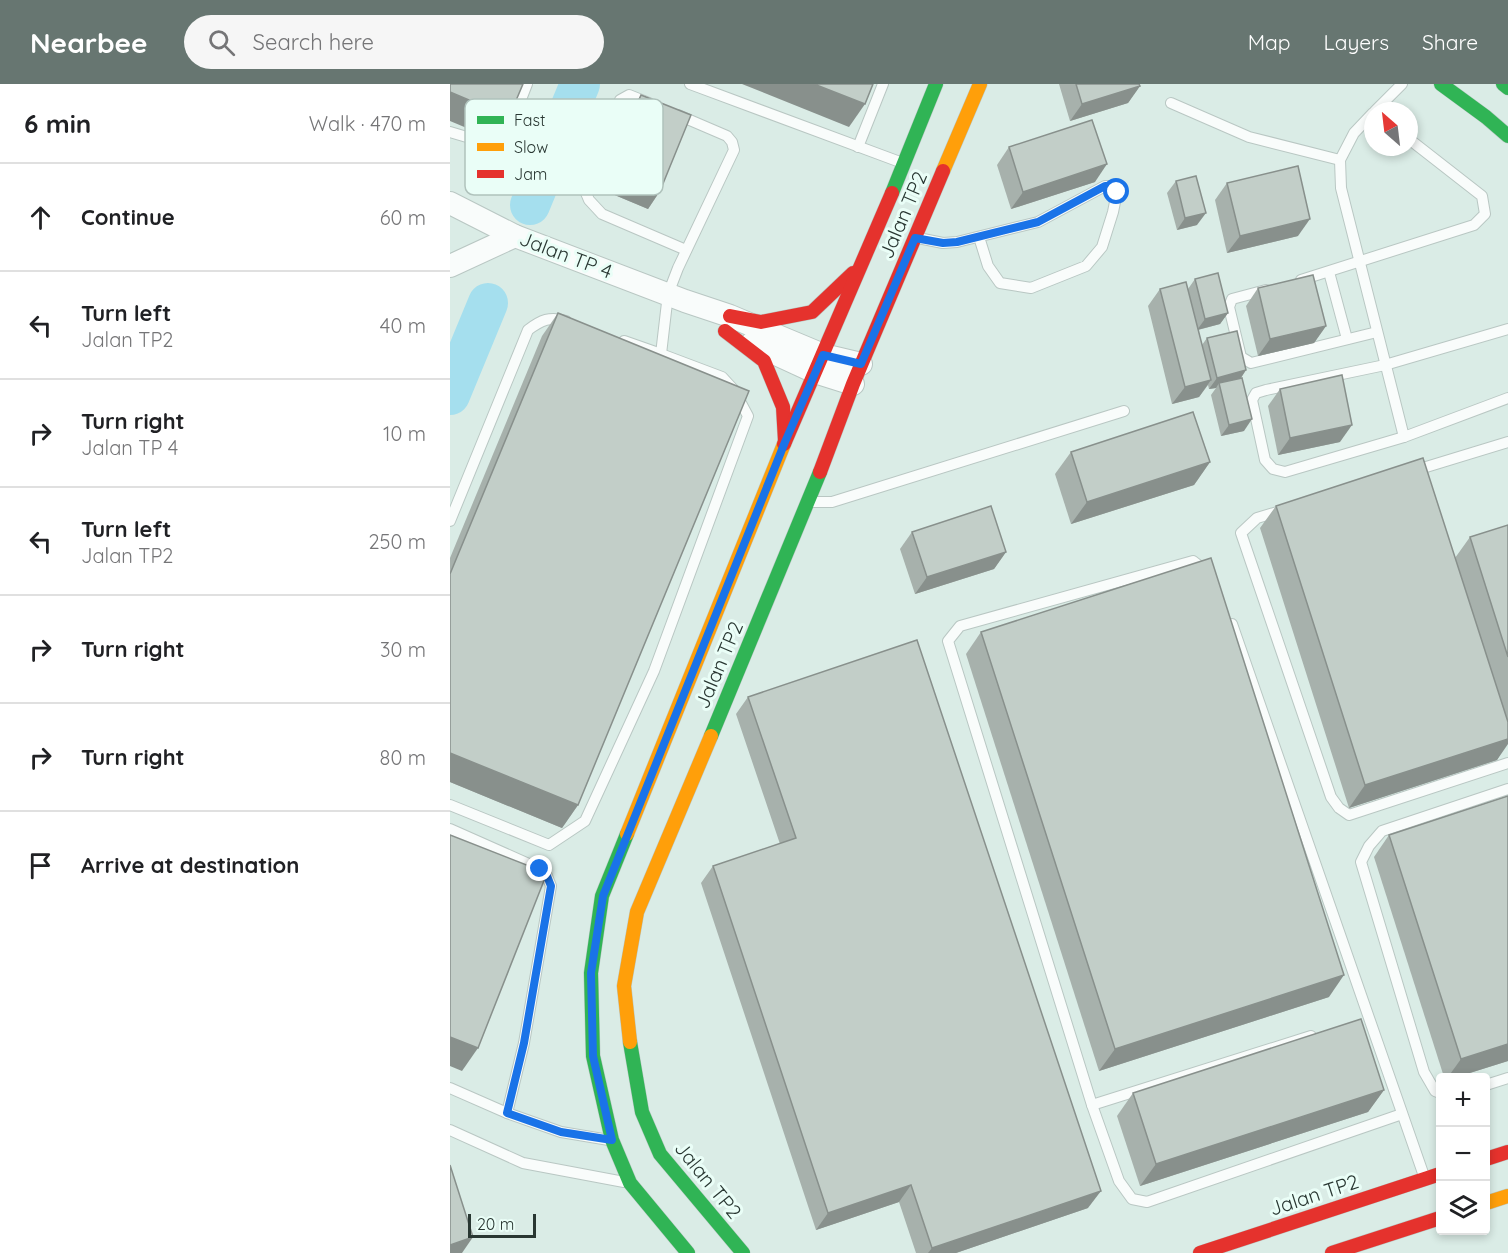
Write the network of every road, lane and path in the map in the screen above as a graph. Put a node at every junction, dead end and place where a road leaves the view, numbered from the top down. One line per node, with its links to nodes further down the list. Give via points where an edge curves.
1 (528, 84): 11 (lane)
2 (690, 84): 23 (lane)
3 (883, 84): 23 (lane)
4 (936, 84): 25 (street, Jalan TP2)
5 (980, 84): 30 (street, Jalan TP2)
6 (1402, 84): 14 (lane)
7 (1441, 84): 17 (street)
8 (1503, 84): 9 (street)
9 (1508, 88)
10 (1508, 93): 17 (street)
11 (522, 99)
12 (622, 99): 13 (lane, via 629,95)
13 (639, 99)
14 (1384, 102)
15 (1171, 104): 24 (lane, via 1249,137)
16 (672, 113): 31 (lane, via 727,136 734,150)
17 (1486, 117): 20 (street)
18 (1364, 122): 24 (lane)
19 (450, 132): 21 (lane)
20 (1507, 134)
21 (465, 136)
22 (1418, 146): 33 (lane, via 1482,196 1485,214 1474,225)
23 (858, 147): 25 (lane)
24 (1340, 160): 33 (lane, via 1341,188)
25 (903, 164): 32 (street, Jalan TP2)
26 (587, 195): 31 (lane, via 602,214)
27 (451, 205): 28 (street, Jalan TP 4)
28 (515, 236): 34 (street); 36 (street, Jalan TP 4)
29 (979, 237): 29 (lane, via 1038,222 1105,186 1112,186 1117,192 1102,247 1086,266 1031,288 1000,283 988,266); 30 (lane, via 943,243)
30 (915, 238): 46 (street, Jalan TP2)
31 (686, 250): 36 (lane)
32 (863, 262): 37 (street, via 812,312 761,322); 44 (street, Jalan TP2)
33 (1359, 262): 35 (lane); 40 (lane)
34 (450, 266)
35 (1329, 272): 42 (lane); 42 (lane, via 1232,299 1228,307 1241,357 1251,363)
36 (676, 298): 37 (street, Jalan TP 4); 43 (lane)
37 (728, 323): 44 (street, Jalan TP 4); 50 (street, via 764,361 783,407)
38 (579, 326): 55 (lane, via 559,319 540,320 528,330)
39 (1508, 329): 45 (lane)
40 (1377, 332): 42 (lane); 45 (lane)
41 (610, 336): 43 (lane)
42 (1347, 339)
43 (661, 354): 60 (lane, via 722,377 748,416 654,671 585,821 549,845)
44 (819, 364): 46 (street, Jalan TP 4); 50 (street, Jalan TP2)
45 (1385, 365): 49 (lane); 49 (lane, via 1256,393 1252,400 1265,460 1273,469 1285,472)
46 (857, 374): 53 (street, Jalan TP2)
47 (1508, 398): 49 (lane)
48 (1124, 411): 53 (lane, via 832,502)
49 (1404, 437)
50 (785, 442): 71 (street, Jalan TP2, via 603,896 591,973 593,1056)
51 (1508, 442): 52 (lane)
52 (1406, 473)
53 (809, 502): 81 (street, Jalan TP2, via 637,912 624,986 642,1112 660,1154)
54 (1292, 507): 58 (lane, via 1257,518 1241,533 1331,797 1339,808 1349,816)
55 (450, 521)
56 (1216, 578): 67 (lane, via 1193,561 960,626 948,641)
57 (1227, 612): 69 (lane, via 1363,1019)
58 (1508, 763)
59 (1508, 789): 66 (lane, via 1382,831 1361,862 1424,1072)
60 (450, 805)
61 (450, 830): 68 (lane, via 540,869 551,886 524,1043)
62 (1324, 1032): 67 (lane)
63 (1508, 1078): 64 (lane)
64 (1490, 1083)
65 (450, 1088): 68 (lane)
66 (1436, 1091)
67 (1092, 1105): 69 (lane, via 1119,1181 1132,1199 1147,1202)
68 (507, 1113): 71 (lane, via 561,1132)
69 (1402, 1114): 75 (lane)
70 (450, 1130): 76 (lane, via 523,1163)
71 (612, 1140): 76 (street, Jalan TP2)
72 (1508, 1152): 73 (street)
73 (1490, 1157)
74 (1436, 1175): 75 (street, Jalan TP2)
75 (1425, 1179): 82 (street, Jalan TP2)
76 (630, 1184): 80 (street, Jalan TP2)
77 (1508, 1196): 78 (street)
78 (1490, 1201)
79 (1436, 1219): 83 (street)
80 (688, 1253)
81 (743, 1253)
82 (1200, 1253)
83 (1332, 1253)

